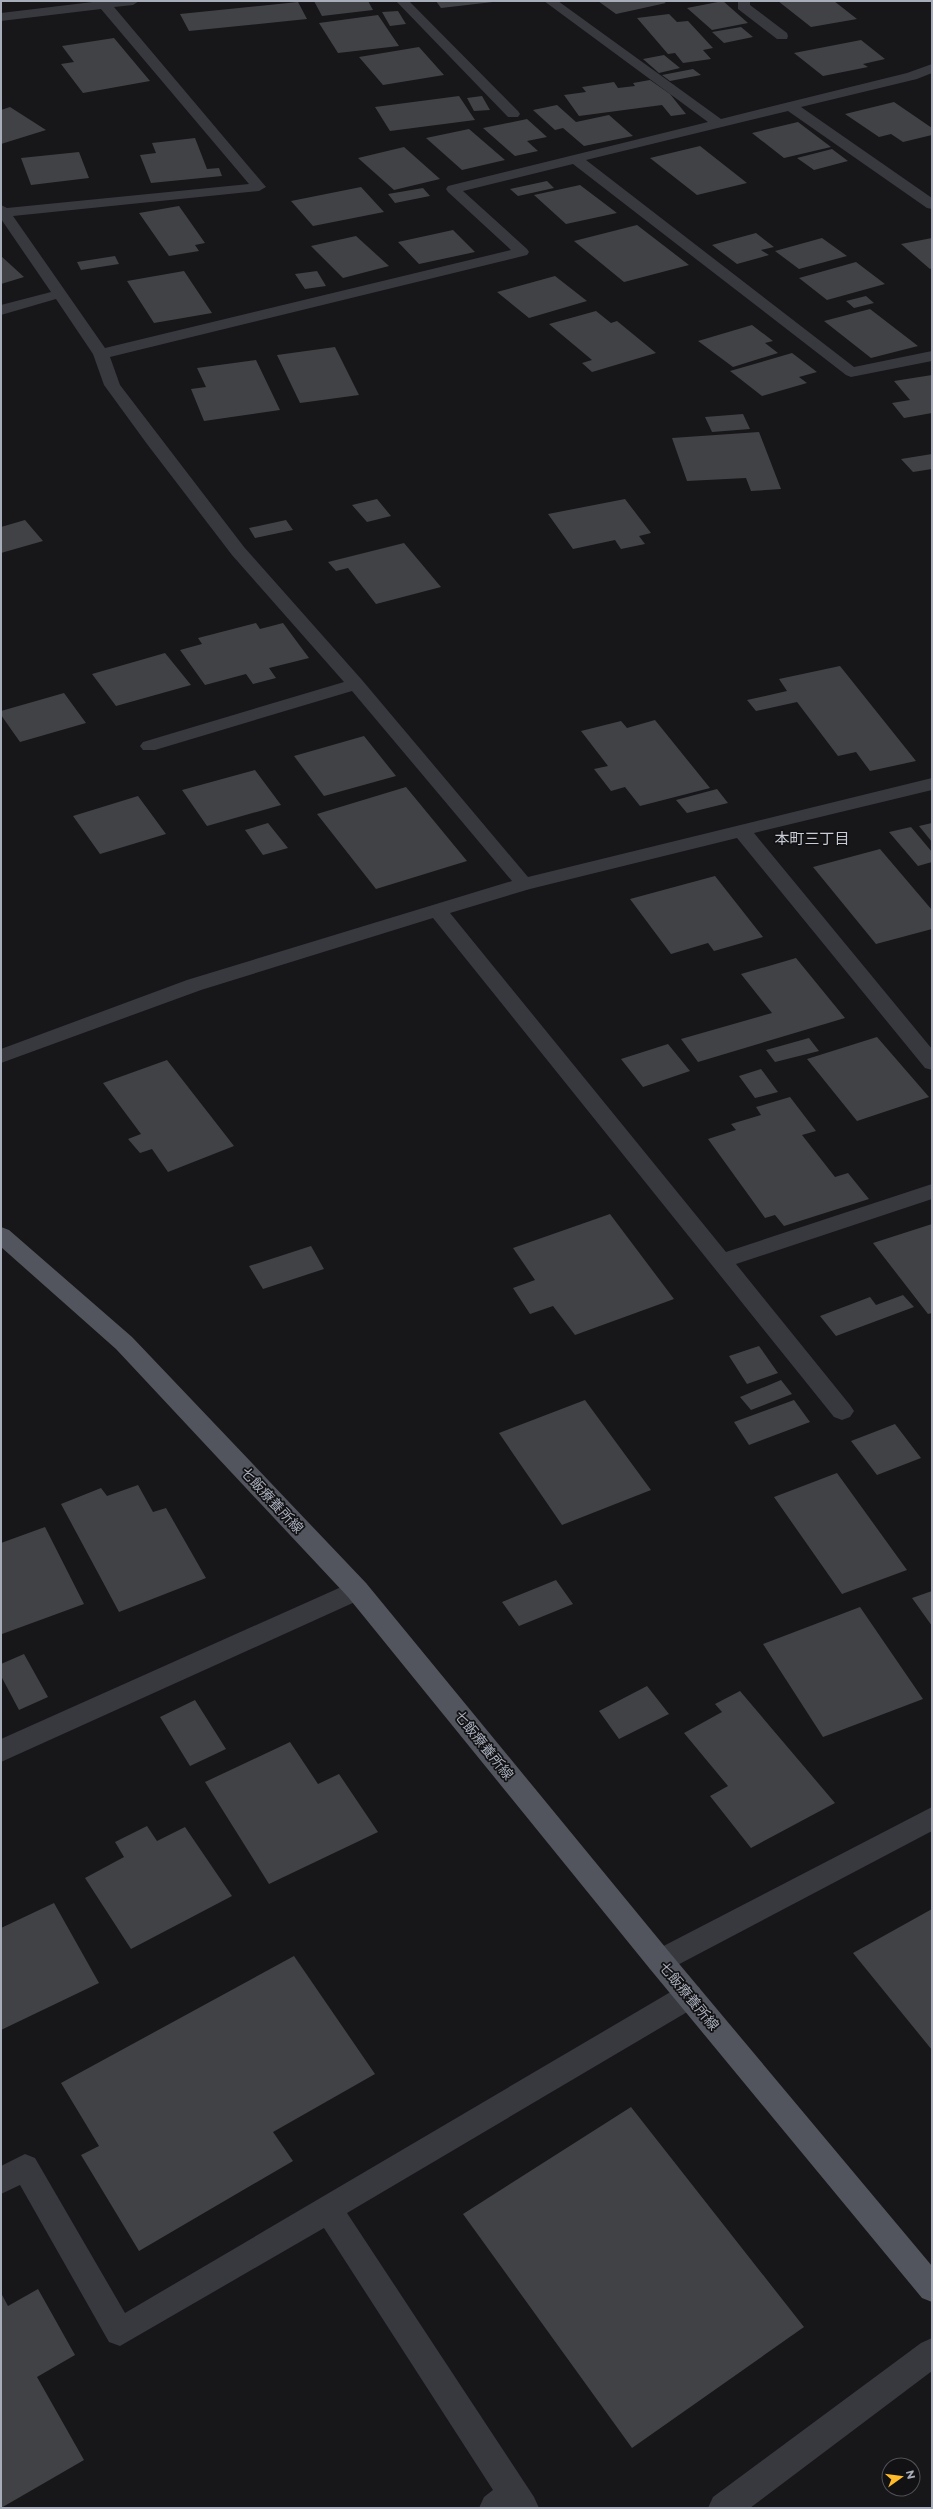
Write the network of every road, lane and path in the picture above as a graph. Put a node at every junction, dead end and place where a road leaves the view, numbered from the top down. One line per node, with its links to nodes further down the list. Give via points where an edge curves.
1 (133, 1): 6 (street)
2 (402, 1): 11 (street)
3 (550, 1): 12 (street)
4 (744, 1): 8 (street, via 743,6)
5 (84, 4): 6 (street); 7 (street)
6 (104, 4): 15 (street, via 259,187)
7 (1, 17)
8 (782, 36)
9 (932, 68): 10 (street, via 912,76)
10 (789, 105): 12 (street); 14 (street)
11 (514, 114)
12 (719, 124): 13 (street)
13 (576, 159): 18 (street, via 453,189 522,252); 19 (street, via 851,372)
14 (932, 205)
15 (3, 210): 16 (street)
16 (59, 294): 17 (street); 18 (street)
17 (1, 310)
18 (101, 354): 20 (street, via 112,385 167,459 238,550)
19 (932, 356)
20 (356, 684): 21 (street); 24 (street)
21 (148, 746)
22 (932, 784): 23 (street)
23 (741, 830): 24 (street); 27 (street)
24 (524, 884): 25 (street)
25 (437, 910): 26 (street, via 194,985); 30 (street)
26 (1, 1056)
27 (932, 1063)
28 (932, 1191): 30 (street)
29 (1, 1235): 32 (main road, 七飯療養所線, via 124,1343)
30 (722, 1261): 31 (street)
31 (842, 1411)
32 (358, 1590): 33 (street); 35 (main road, 七飯療養所線)
33 (1, 1751)
34 (932, 1818): 35 (street)
35 (660, 1961): 36 (main road, 七飯療養所線)
36 (690, 1996): 38 (street); 39 (main road, 七飯療養所線)
37 (1, 2181): 38 (street, via 25,2167 120,2332)
38 (328, 2209): 41 (street)
39 (932, 2288)
40 (932, 2353): 42 (street)
41 (511, 2504)
42 (724, 2508)

